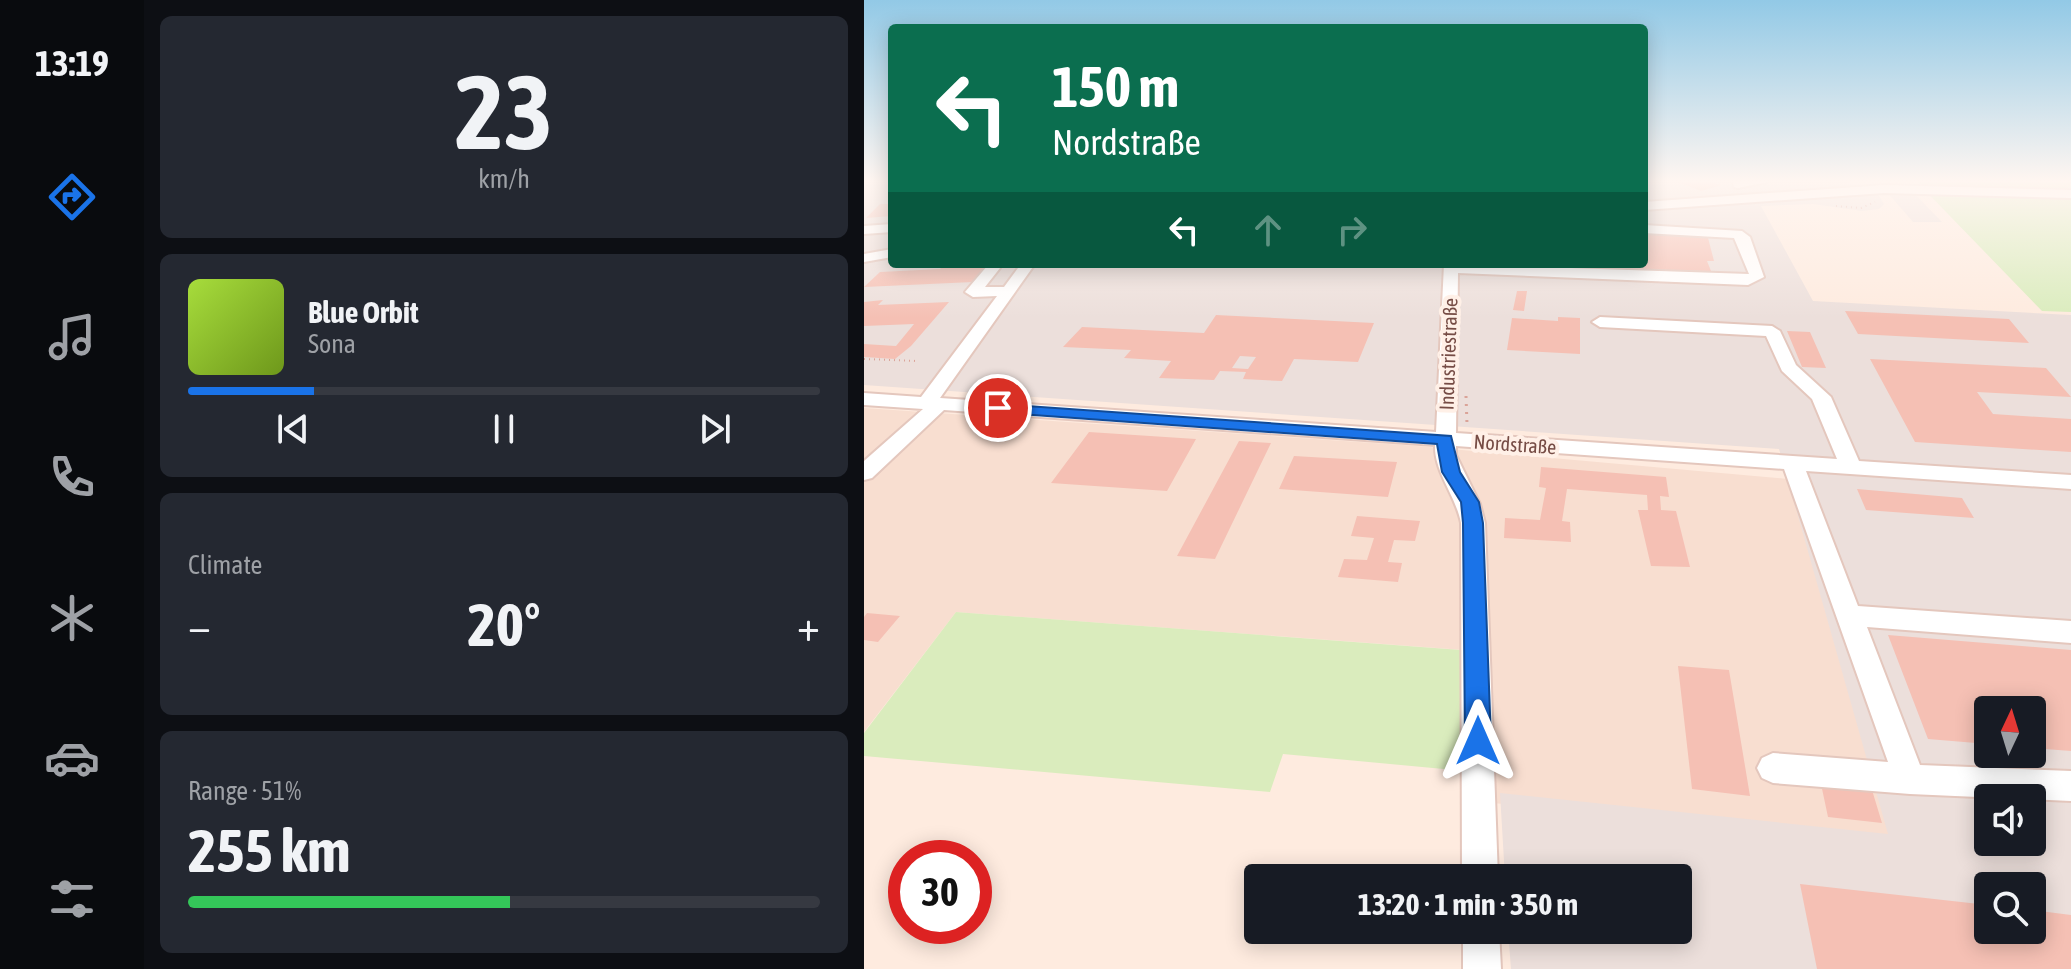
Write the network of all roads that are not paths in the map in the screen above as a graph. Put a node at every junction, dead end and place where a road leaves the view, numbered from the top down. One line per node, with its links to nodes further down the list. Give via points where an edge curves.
1 (1648, 229): 9 (street, via 1737,234 1743,237 1756,277)
2 (864, 230): 3 (street)
3 (888, 231)
4 (888, 254): 5 (street)
5 (864, 258)
6 (993, 268): 10 (street, via 973,292)
7 (1025, 268): 10 (street)
8 (1451, 268): 14 (street, Industriestraße)
9 (1512, 268)
10 (1010, 291): 13 (street)
11 (1600, 322): 17 (street, via 1772,331 1788,367 1821,397)
12 (864, 399): 13 (street, Nordstraße)
13 (933, 404): 14 (street, Nordstraße); 18 (street)
14 (1445, 439): 15 (street, Nordstraße); 20 (street, Industriestraße, via 1451,472)
15 (1487, 442): 16 (street, Nordstraße); 20 (street, via 1463,465)
16 (1792, 462): 17 (street, Nordstraße); 21 (street)
17 (1851, 467): 19 (street, Nordstraße)
18 (864, 473)
19 (2071, 482)
20 (1462, 487): 26 (street, Industriestraße, via 1473,523)
21 (1849, 615): 22 (street); 24 (street)
22 (2071, 632)
23 (1773, 768): 24 (street)
24 (1910, 779): 25 (street)
25 (2071, 786)
26 (1480, 864)
27 (1481, 944): 28 (street)
28 (1482, 969)

